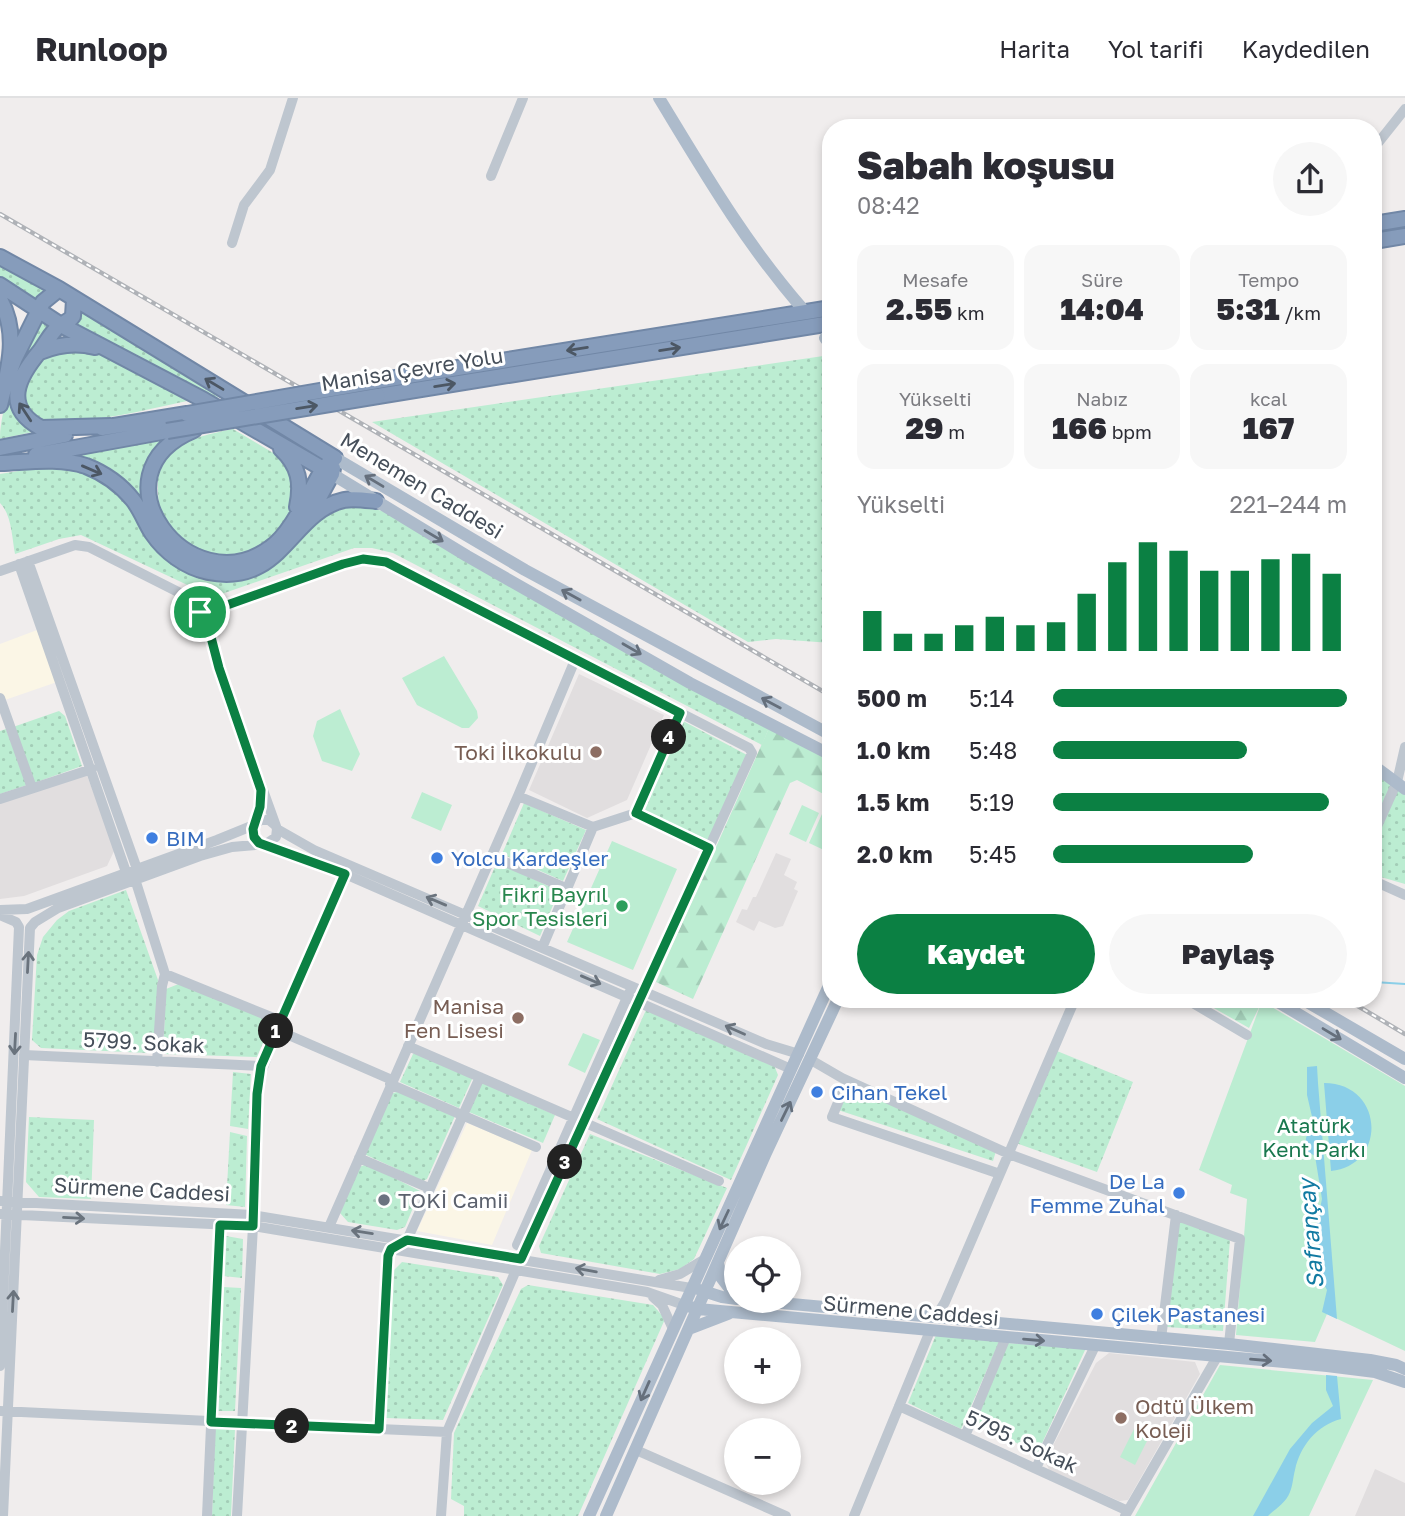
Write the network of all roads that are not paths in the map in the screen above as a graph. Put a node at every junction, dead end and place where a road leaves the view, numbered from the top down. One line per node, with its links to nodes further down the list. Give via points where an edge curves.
1 (293, 98): 11 (street, via 270,170 244,205)
2 (523, 98): 6 (street)
3 (659, 98): 17 (main road, via 725,207)
4 (1405, 109): 5 (street)
5 (1382, 138)
6 (491, 176)
7 (1405, 219): 8 (highway)
8 (1382, 223)
9 (1405, 236): 10 (highway)
10 (1382, 240)
11 (232, 243)
12 (0, 257): 14 (highway, Menemen Caddesi)
13 (0, 285): 19 (highway, Menemen Caddesi)
14 (59, 289): 16 (highway, Menemen Caddesi); 19 (highway, via 46,298)
15 (0, 299): 24 (highway, via 12,336)
16 (74, 300): 21 (highway, via 73,316); 31 (highway, Menemen Caddesi, one-way to 16)
17 (801, 307)
18 (822, 310): 25 (highway, Manisa Çevre Yolu, one-way to 25)
19 (40, 312): 21 (highway, Menemen Caddesi); 24 (highway)
20 (822, 324): 25 (highway, Manisa Çevre Yolu, one-way to 20)
21 (61, 325): 22 (highway); 23 (highway, Menemen Caddesi)
22 (39, 352): 23 (highway, via 85,344); 28 (highway, one-way to 22, via 52,429 31,422 18,403 18,385)
23 (116, 353): 29 (highway, Menemen Caddesi)
24 (5, 384): 26 (highway)
25 (377, 388): 27 (highway, Manisa Çevre Yolu, one-way to 25, bridge); 28 (highway, Manisa Çevre Yolu, bridge)
26 (0, 405)
27 (208, 424): 32 (highway, Manisa Çevre Yolu, bridge); 35 (highway, via 173,439 155,458 150,502 163,532 196,557 238,562 270,549)
28 (110, 426): 30 (highway, Manisa Çevre Yolu)
29 (263, 434): 33 (highway, Menemen Caddesi); 35 (highway, via 295,466)
30 (0, 448)
31 (335, 458): 33 (highway); 43 (main road, Menemen Caddesi, one-way to 31, via 525,570)
32 (0, 463): 35 (highway, one-way to 35, via 63,461 101,473 125,491 153,534 174,556 209,572 231,573 263,564 279,552)
33 (328, 471): 34 (main road, Menemen Caddesi); 35 (highway, via 310,512)
34 (376, 500): 35 (highway, via 344,500); 45 (main road, Menemen Caddesi, one-way to 45, via 686,681)
35 (300, 520)
36 (24, 562): 37 (street); 38 (street, via 75,545 89,547 198,602); 46 (street); 61 (street)
37 (0, 571)
38 (207, 612): 39 (street, via 343,564 373,559); 50 (street, via 219,668)
39 (575, 660): 41 (street); 51 (street)
40 (0, 698): 42 (street)
41 (680, 713): 53 (street); 59 (street, via 752,753)
42 (5, 725): 49 (street)
43 (822, 730)
44 (1405, 747): 48 (street)
45 (822, 750)
46 (92, 769): 49 (street); 61 (street)
47 (1382, 772): 48 (main road)
48 (1401, 785): 54 (street)
49 (32, 788): 52 (street)
50 (261, 790): 55 (street); 56 (street)
51 (517, 796): 57 (street); 60 (street)
52 (0, 799)
53 (636, 813): 57 (street); 59 (street)
54 (1382, 819)
55 (254, 825): 56 (street, via 265,820); 58 (street, via 254,837); 61 (street)
56 (276, 827): 58 (street, via 276,837); 68 (street, one-way to 56, via 314,850)
57 (593, 827): 64 (street)
58 (265, 844): 61 (street, via 232,847); 62 (street)
59 (709, 848): 73 (street)
60 (491, 856): 64 (street); 68 (street)
61 (133, 874): 66 (street); 69 (street); 71 (street)
62 (345, 874): 68 (street); 80 (street)
63 (1382, 885): 65 (street)
64 (566, 888): 70 (street)
65 (1405, 895)
66 (24, 910): 67 (street); 69 (street, via 16,915); 69 (street, via 33,912)
67 (0, 912): 69 (street)
68 (464, 919): 70 (street); 72 (street, one-way to 72); 82 (street)
69 (25, 925): 83 (street, one-way to 69); 101 (street, one-way to 101)
70 (542, 948): 72 (street)
71 (165, 974): 80 (street); 86 (street)
72 (630, 991): 73 (street); 94 (street)
73 (642, 996): 84 (street, one-way to 73); 88 (street); 94 (street)
74 (822, 1007): 84 (main road)
75 (833, 1008): 84 (main road)
76 (1071, 1008): 96 (street)
77 (1201, 1008): 81 (street)
78 (1288, 1008): 90 (main road, one-way to 90)
79 (1317, 1008): 85 (main road)
80 (279, 1025): 87 (street); 92 (street)
81 (1247, 1035)
82 (408, 1046): 89 (street); 92 (street)
83 (24, 1055): 86 (street, 5799. Sokak); 101 (street)
84 (805, 1057): 88 (main road); 91 (street)
85 (1405, 1059)
86 (157, 1062): 87 (street, 5799. Sokak)
87 (261, 1066): 103 (street)
88 (798, 1071): 111 (main road)
89 (480, 1077): 93 (street); 94 (street)
90 (1405, 1078)
91 (847, 1081): 96 (street); 98 (street, via 832,1117)
92 (391, 1082): 93 (street); 97 (street)
93 (462, 1115): 95 (street); 100 (street)
94 (579, 1119): 99 (street); 110 (street, via 517,1245 526,1248)
95 (536, 1147)
96 (1009, 1154): 98 (street); 104 (street)
97 (359, 1158): 100 (street); 107 (street)
98 (1000, 1174): 125 (street)
99 (719, 1181)
100 (429, 1188): 108 (street)
101 (8, 1201): 102 (street); 103 (street, Sürmene Caddesi)
102 (8, 1215): 105 (street, Sürmene Caddesi, one-way to 105); 126 (street); 140 (street, one-way to 102)
103 (253, 1215): 106 (street); 107 (street, Sürmene Caddesi)
104 (1175, 1215): 131 (street); 133 (street, via 1240,1240)
105 (220, 1225): 106 (street, Sürmene Caddesi); 141 (street)
106 (253, 1226): 109 (street, Sürmene Caddesi); 142 (street)
107 (329, 1227): 108 (street, Sürmene Caddesi, one-way to 107)
108 (407, 1240): 109 (street); 110 (street, Sürmene Caddesi)
109 (391, 1249): 112 (street, Sürmene Caddesi); 143 (street)
110 (521, 1259): 113 (street, Sürmene Caddesi, one-way to 110)
111 (712, 1261): 113 (street); 114 (main road); 115 (main road); 116 (main road)
112 (516, 1270): 117 (street, Sürmene Caddesi); 144 (street)
113 (654, 1282): 115 (street, Sürmene Caddesi)
114 (724, 1282)
115 (691, 1287): 116 (main road, Sürmene Caddesi); 119 (main road)
116 (705, 1291): 118 (main road, Sürmene Caddesi); 122 (main road)
117 (647, 1292): 119 (street, Sürmene Caddesi); 127 (street, via 662,1305)
118 (724, 1298)
119 (684, 1305): 122 (main road, Sürmene Caddesi); 127 (main road)
120 (724, 1305): 122 (main road, Sürmene Caddesi)
121 (801, 1305): 125 (main road, Sürmene Caddesi)
122 (698, 1309): 128 (main road)
123 (724, 1310): 128 (main road)
124 (801, 1312): 129 (main road, Sürmene Caddesi)
125 (935, 1318): 129 (main road); 132 (main road, Sürmene Caddesi)
126 (1, 1327): 136 (street)
127 (673, 1329): 153 (main road, one-way to 153)
128 (689, 1329): 146 (main road)
129 (930, 1331): 130 (main road, Sürmene Caddesi); 139 (street)
130 (1006, 1337): 132 (main road, Sürmene Caddesi, one-way to 132); 145 (street)
131 (1161, 1339): 132 (main road, Sürmene Caddesi); 134 (main road, Sürmene Caddesi)
132 (1098, 1340): 134 (main road, Sürmene Caddesi); 147 (street)
133 (1229, 1344): 134 (main road, Sürmene Caddesi); 135 (main road, Sürmene Caddesi)
134 (1215, 1352): 135 (main road, Sürmene Caddesi, one-way to 135); 148 (street)
135 (1328, 1361): 137 (main road, Sürmene Caddesi, via 1383,1362); 138 (main road, Sürmene Caddesi)
136 (0, 1366)
137 (1405, 1369)
138 (1405, 1382)
139 (899, 1406): 145 (street, 5795. Sokak); 156 (street)
140 (4, 1412): 141 (street); 149 (street)
141 (211, 1422): 142 (street); 150 (street)
142 (244, 1424): 143 (street); 151 (street)
143 (379, 1429): 144 (street)
144 (447, 1432): 152 (street)
145 (965, 1436): 147 (street, 5795. Sokak)
146 (636, 1450): 154 (main road); 155 (street)
147 (1035, 1468): 148 (street, 5795. Sokak)
148 (1127, 1514)
149 (3, 1516)
150 (207, 1516)
151 (237, 1516)
152 (442, 1516)
153 (589, 1516)
154 (606, 1516)
155 (786, 1516)
156 (854, 1516)

